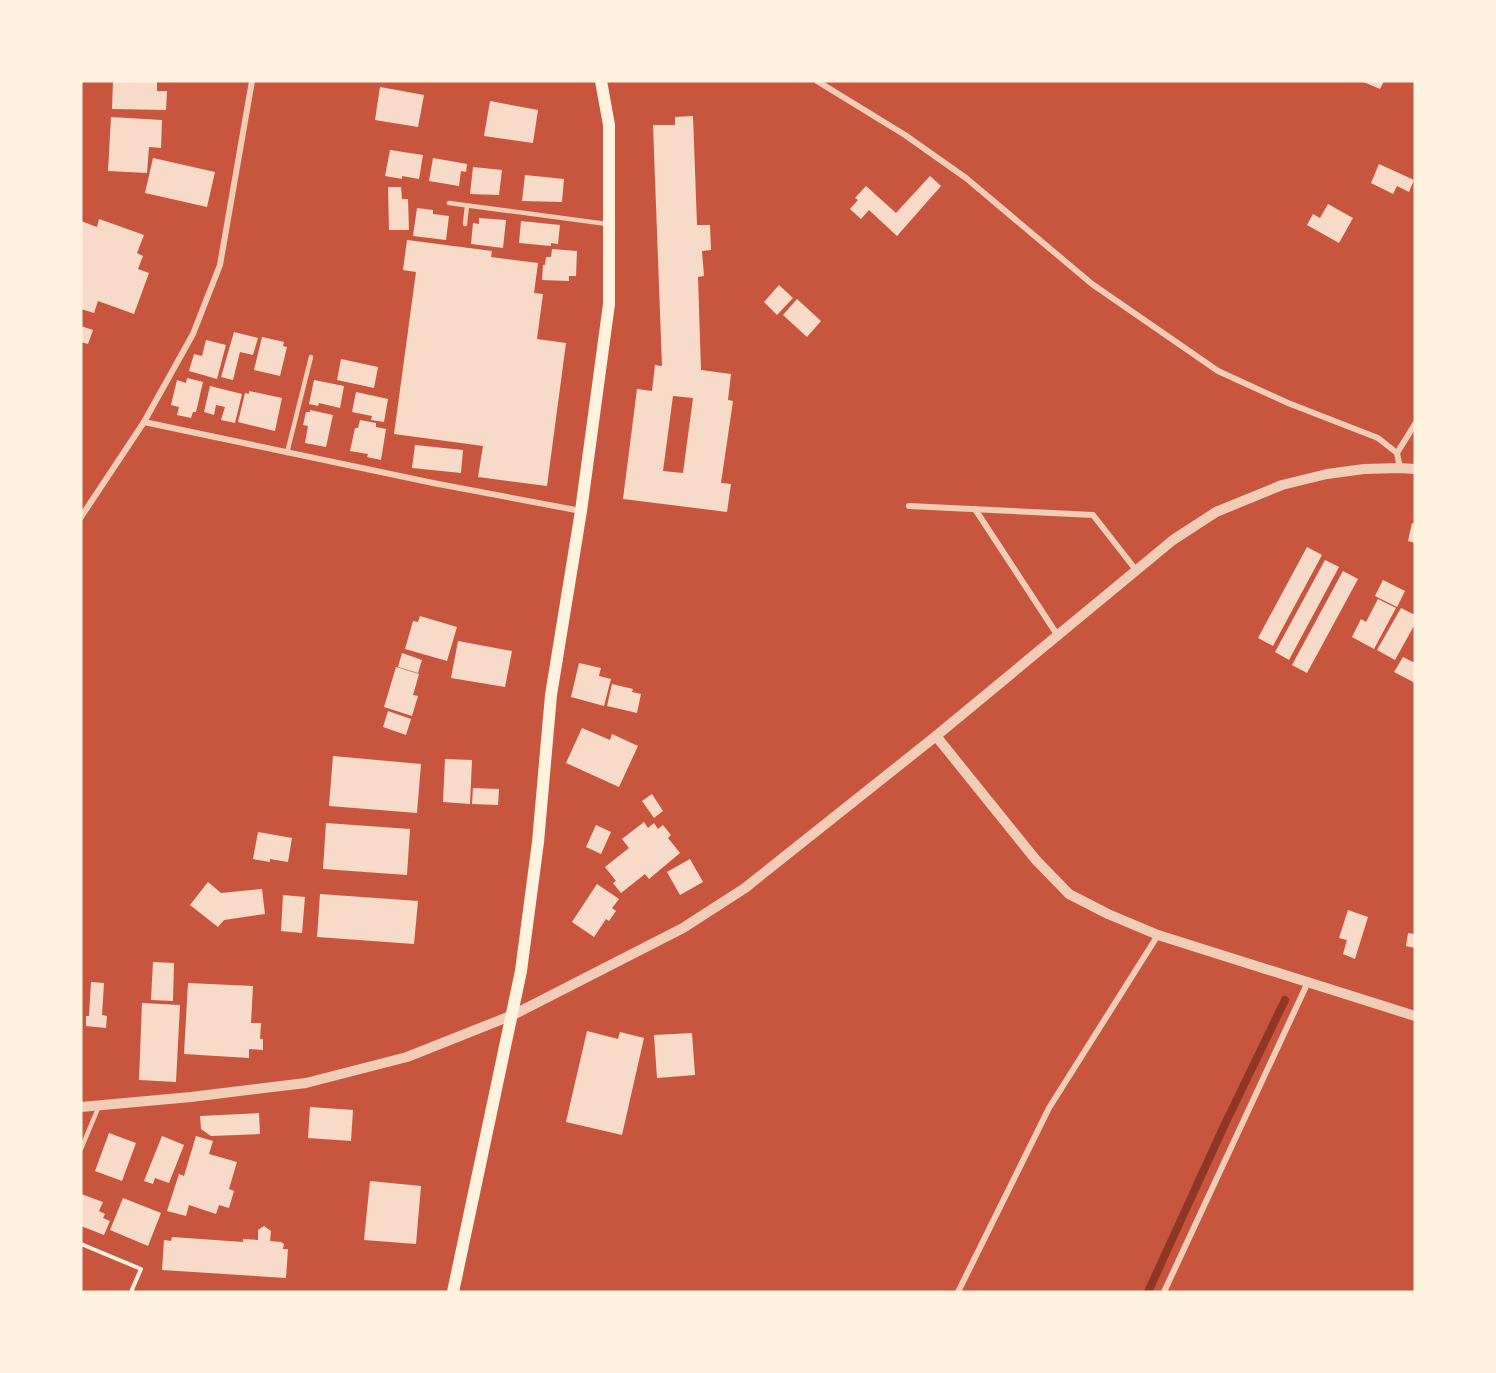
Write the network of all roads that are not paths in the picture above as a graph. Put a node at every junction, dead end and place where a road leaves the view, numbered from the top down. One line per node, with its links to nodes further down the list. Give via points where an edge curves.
1 (252, 81): 9 (street, via 220,265 193,334)
2 (602, 81): 7 (main road, via 609,124)
3 (817, 81): 12 (street, via 966,178 1092,284 1218,371 1378,438)
4 (449, 203): 5 (lane)
5 (467, 206): 6 (lane); 7 (lane)
6 (465, 224)
7 (609, 225): 17 (main road, via 609,304)
8 (311, 357): 11 (lane)
9 (144, 422): 11 (street); 18 (street)
10 (1415, 424): 12 (street)
11 (287, 453): 17 (street)
12 (1397, 453): 13 (street)
13 (1400, 468): 14 (street); 19 (street, via 1327,474 1282,485 1216,512)
14 (1415, 470)
15 (909, 506): 16 (street)
16 (975, 509): 19 (street, via 1093,515); 20 (street)
17 (581, 511): 24 (main road, via 551,695 538,842)
18 (81, 517)
19 (1136, 570): 20 (street)
20 (1058, 636): 21 (street)
21 (936, 736): 22 (street, via 1036,860 1069,894); 24 (street, via 744,888 683,928)
22 (1158, 935): 23 (street); 30 (street, via 1049,1108)
23 (1308, 982): 25 (street); 31 (street)
24 (513, 1015): 26 (street, via 407,1057 306,1083); 29 (main road)
25 (1415, 1016)
26 (99, 1106): 27 (street); 28 (lane)
27 (81, 1107)
28 (81, 1149)
29 (453, 1292)
30 (958, 1292)
31 (1164, 1292)

